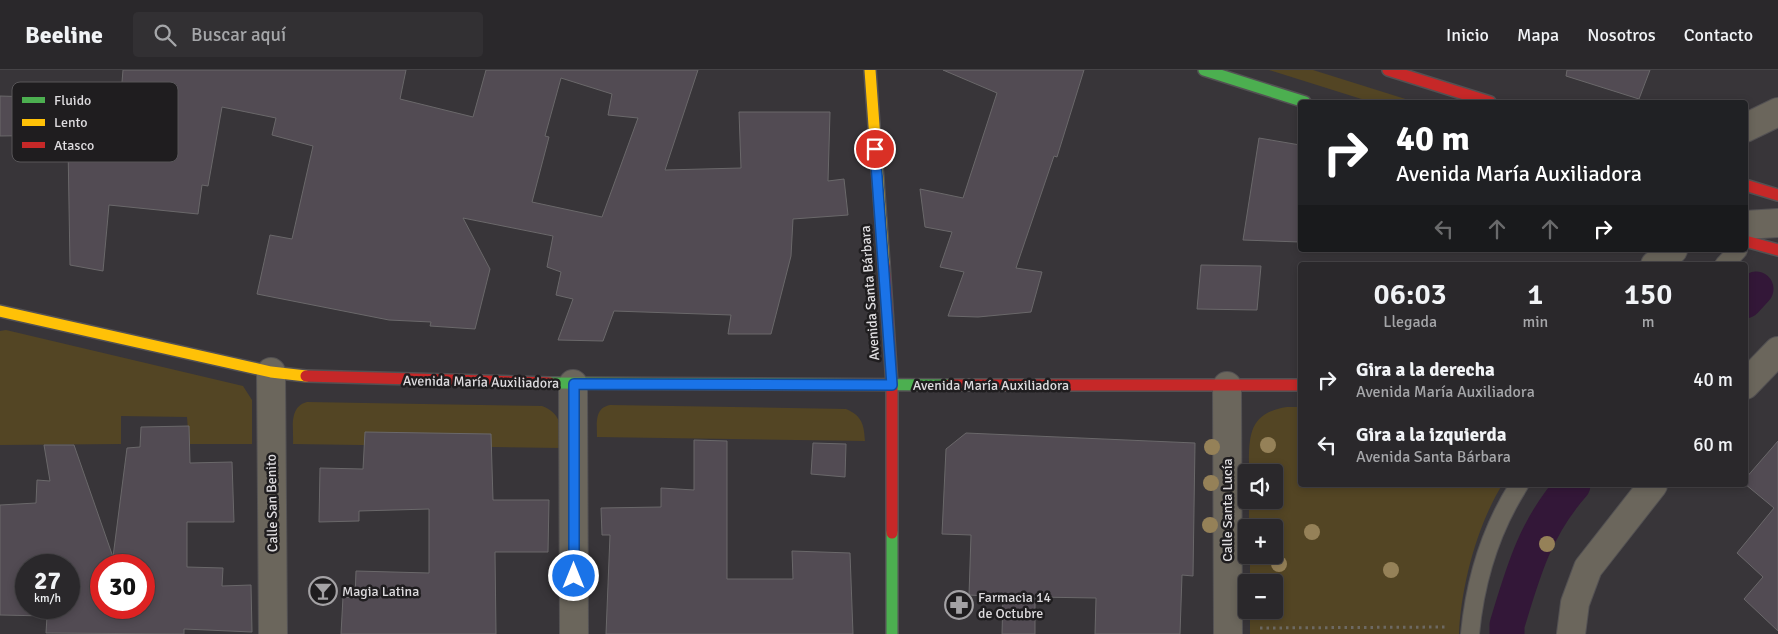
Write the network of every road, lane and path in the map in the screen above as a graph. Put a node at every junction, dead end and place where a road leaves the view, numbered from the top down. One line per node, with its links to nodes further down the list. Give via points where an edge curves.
1 (870, 70): 24 (main road, Avenida Santa Bárbara)
2 (1204, 70): 5 (main road)
3 (1388, 70): 4 (main road)
4 (1418, 75): 6 (main road)
5 (1299, 100)
6 (1485, 100)
7 (1778, 112): 8 (street)
8 (1748, 127)
9 (1748, 186): 10 (main road)
10 (1778, 195)
11 (1778, 223): 12 (street)
12 (1748, 238)
13 (1748, 241): 14 (main road)
14 (1778, 250)
15 (1671, 252): 17 (street)
16 (1734, 252): 18 (lane)
17 (1659, 262)
18 (1726, 262)
19 (0, 311): 21 (main road, Avenida María Auxiliadora)
20 (1778, 351): 22 (street)
21 (271, 372): 23 (main road, Avenida María Auxiliadora, via 331,378); 31 (street, Calle San Benito)
22 (1748, 382)
23 (574, 384): 24 (main road, Avenida María Auxiliadora); 32 (street)
24 (892, 385): 26 (main road, Avenida María Auxiliadora); 33 (main road, Avenida Santa Bárbara)
25 (1298, 385): 26 (main road, Avenida María Auxiliadora)
26 (1227, 386): 30 (street, Calle Santa Lucía)
27 (1518, 487): 34 (lane, via 1504,508 1484,560 1472,608)
28 (1652, 487): 35 (street, via 1588,568 1575,603)
29 (1449, 627): 30 (path)
30 (1239, 631)
31 (273, 634)
32 (574, 634)
33 (892, 634)
34 (1470, 634)
35 (1571, 634)

